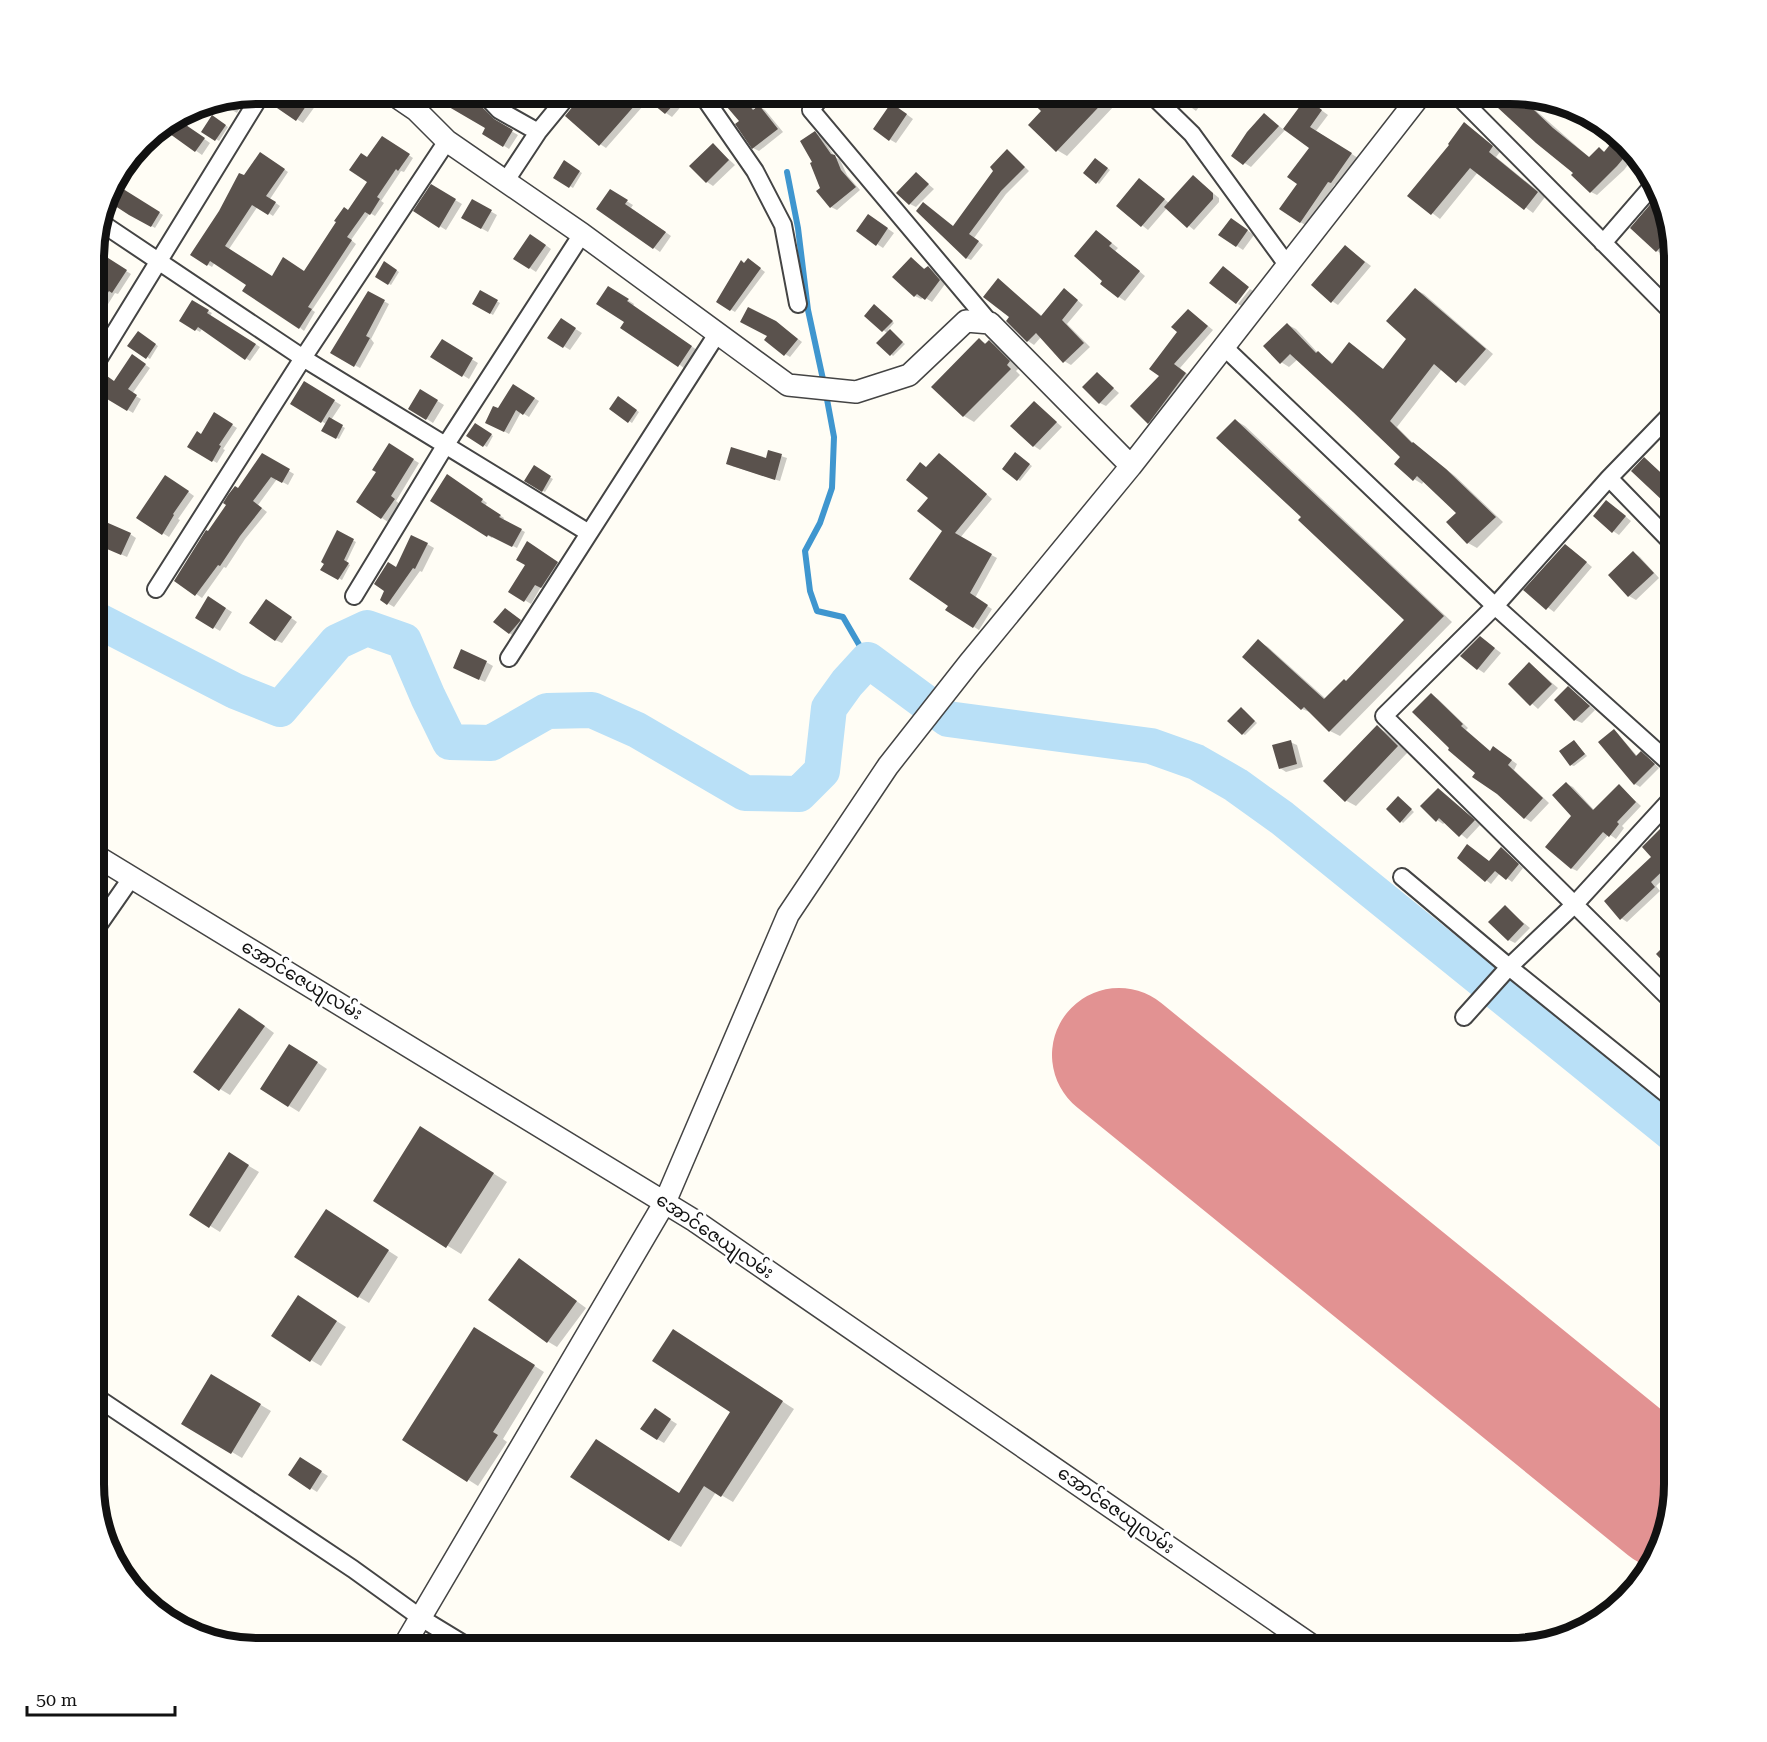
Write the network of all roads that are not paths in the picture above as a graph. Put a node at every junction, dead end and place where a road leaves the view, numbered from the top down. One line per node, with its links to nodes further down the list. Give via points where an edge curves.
1 (255, 104): 17 (street)
2 (407, 104): 11 (street)
3 (493, 104): 10 (street)
4 (561, 104): 10 (street)
5 (708, 104): 19 (street, via 754,171 783,225)
6 (816, 104): 21 (street, via 811,110)
7 (1161, 104): 18 (street, via 1192,134)
8 (1413, 104): 18 (street)
9 (1466, 104): 16 (street)
10 (538, 132): 12 (street)
11 (447, 141): 12 (street); 25 (street)
12 (505, 182): 15 (street)
13 (1649, 191): 16 (street)
14 (106, 226): 17 (street)
15 (582, 234): 22 (street); 27 (street)
16 (1604, 243): 20 (street)
17 (158, 262): 24 (street); 25 (street)
18 (1288, 266): 23 (street)
19 (798, 304)
20 (1664, 304)
21 (990, 323): 22 (street, via 966,321 909,375 856,392 788,385); 28 (street)
22 (717, 334): 30 (street)
23 (1224, 347): 28 (street); 34 (street)
24 (104, 350)
25 (303, 358): 27 (street); 32 (street)
26 (1664, 421): 29 (street)
27 (445, 446): 30 (street); 33 (street)
28 (1131, 466): 47 (street, via 888,766 788,915)
29 (1609, 478): 31 (street); 34 (street)
30 (589, 533): 35 (street)
31 (1664, 535)
32 (156, 589)
33 (354, 596)
34 (1494, 606): 36 (street); 41 (street, via 1384,716)
35 (509, 658)
36 (1664, 758)
37 (1664, 807): 41 (street)
38 (104, 860): 39 (street, အောင်ဇေယျလမ်း)
39 (132, 877): 42 (street); 47 (street, အောင်ဇေယျလမ်း)
40 (1402, 877): 43 (street)
41 (1575, 904): 43 (street); 44 (street)
42 (103, 918)
43 (1509, 967): 45 (street); 46 (street)
44 (1664, 993)
45 (1464, 1017)
46 (1664, 1092)
47 (665, 1202): 49 (street); 52 (street, အောင်ဇေယျလမ်း)
48 (103, 1402): 49 (street)
49 (422, 1618): 50 (street); 51 (street)
50 (409, 1638)
51 (454, 1638)
52 (1301, 1638)

